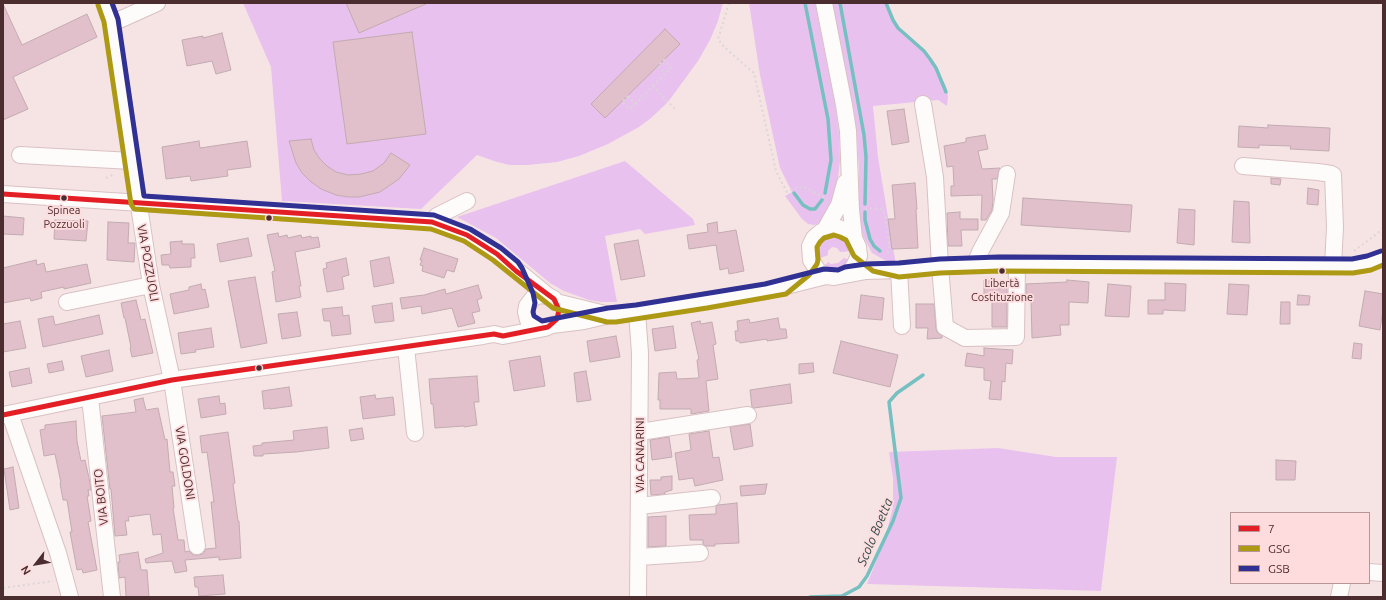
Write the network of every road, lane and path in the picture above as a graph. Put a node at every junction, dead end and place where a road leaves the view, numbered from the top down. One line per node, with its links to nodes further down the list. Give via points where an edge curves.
1 (105, 3): 5 (street, VIA POZZUOLI)
2 (157, 3): 5 (street, via 117,21)
3 (729, 3): 20 (path, via 718,39 754,73 776,171 784,187 787,192 798,187 806,188)
4 (824, 3): 20 (street, via 848,131 849,163)
5 (112, 20): 12 (street, VIA POZZUOLI)
6 (665, 74): 6 (path, via 658,66 664,60 671,68); 7 (path)
7 (653, 86): 8 (path); 10 (path)
8 (635, 104): 8 (path, via 630,109 622,102 628,96)
9 (923, 104): 30 (street, via 935,177)
10 (675, 110)
11 (20, 155): 12 (street)
12 (132, 161): 19 (street, VIA POZZUOLI)
13 (1243, 166): 31 (street, via 1333,175 1335,227)
14 (119, 172): 16 (path)
15 (1007, 174): 28 (street, via 1001,214)
16 (106, 178)
17 (3, 194): 19 (street)
18 (467, 201): 21 (street, via 437,216)
19 (138, 204): 21 (street); 36 (street, VIA POZZUOLI)
20 (845, 208): 23 (street); 24 (street); 27 (path, via 878,208 883,211 889,243 887,255)
21 (432, 222): 33 (street, via 467,235 497,254)
22 (1383, 229): 32 (path, via 1353,252)
23 (825, 230): 24 (street, via 843,230); 26 (street, via 817,234 812,242)
24 (856, 245): 27 (street, via 877,265); 34 (street, via 856,264)
25 (1383, 258): 32 (street)
26 (810, 260): 35 (street, via 818,271); 37 (street, via 804,270)
27 (894, 264): 30 (street); 34 (street); 44 (street)
28 (975, 264): 29 (street); 30 (street)
29 (1017, 264): 30 (street, via 1016,337 965,338 945,327); 31 (street)
30 (940, 266)
31 (1332, 266): 32 (street)
32 (1353, 266)
33 (516, 271): 38 (street); 40 (street, via 523,285)
34 (847, 274): 35 (street, via 839,277)
35 (826, 276): 37 (street)
36 (151, 285): 39 (street); 47 (street, VIA POZZUOLI)
37 (784, 286): 41 (street)
38 (552, 299): 40 (street, via 537,296); 42 (street); 43 (street, via 558,306 559,314 555,322)
39 (67, 302)
40 (527, 307): 43 (street, via 527,316 531,323); 45 (street, via 516,323)
41 (636, 312): 42 (street); 51 (street, VIA CANARINI, via 640,353)
42 (609, 315): 43 (street)
43 (547, 326): 45 (street, via 503,336)
44 (902, 326)
45 (494, 334): 46 (street)
46 (406, 347): 47 (street); 52 (street)
47 (172, 380): 48 (street); 55 (street, VIA GOLDONI)
48 (90, 398): 49 (street); 64 (street, VIA BOITO)
49 (6, 415): 63 (street, via 58,553)
50 (748, 415): 51 (street)
51 (640, 432): 54 (street, VIA CANARINI)
52 (415, 433)
53 (712, 498): 54 (street)
54 (639, 506): 57 (street, VIA CANARINI)
55 (197, 546)
56 (700, 553): 57 (street)
57 (639, 557): 65 (street, VIA CANARINI)
58 (1370, 572): 59 (street)
59 (1383, 573)
60 (56, 581): 62 (path)
61 (1342, 584): 66 (street)
62 (3, 588)
63 (70, 597)
64 (112, 597)
65 (638, 597)
66 (1339, 597)

